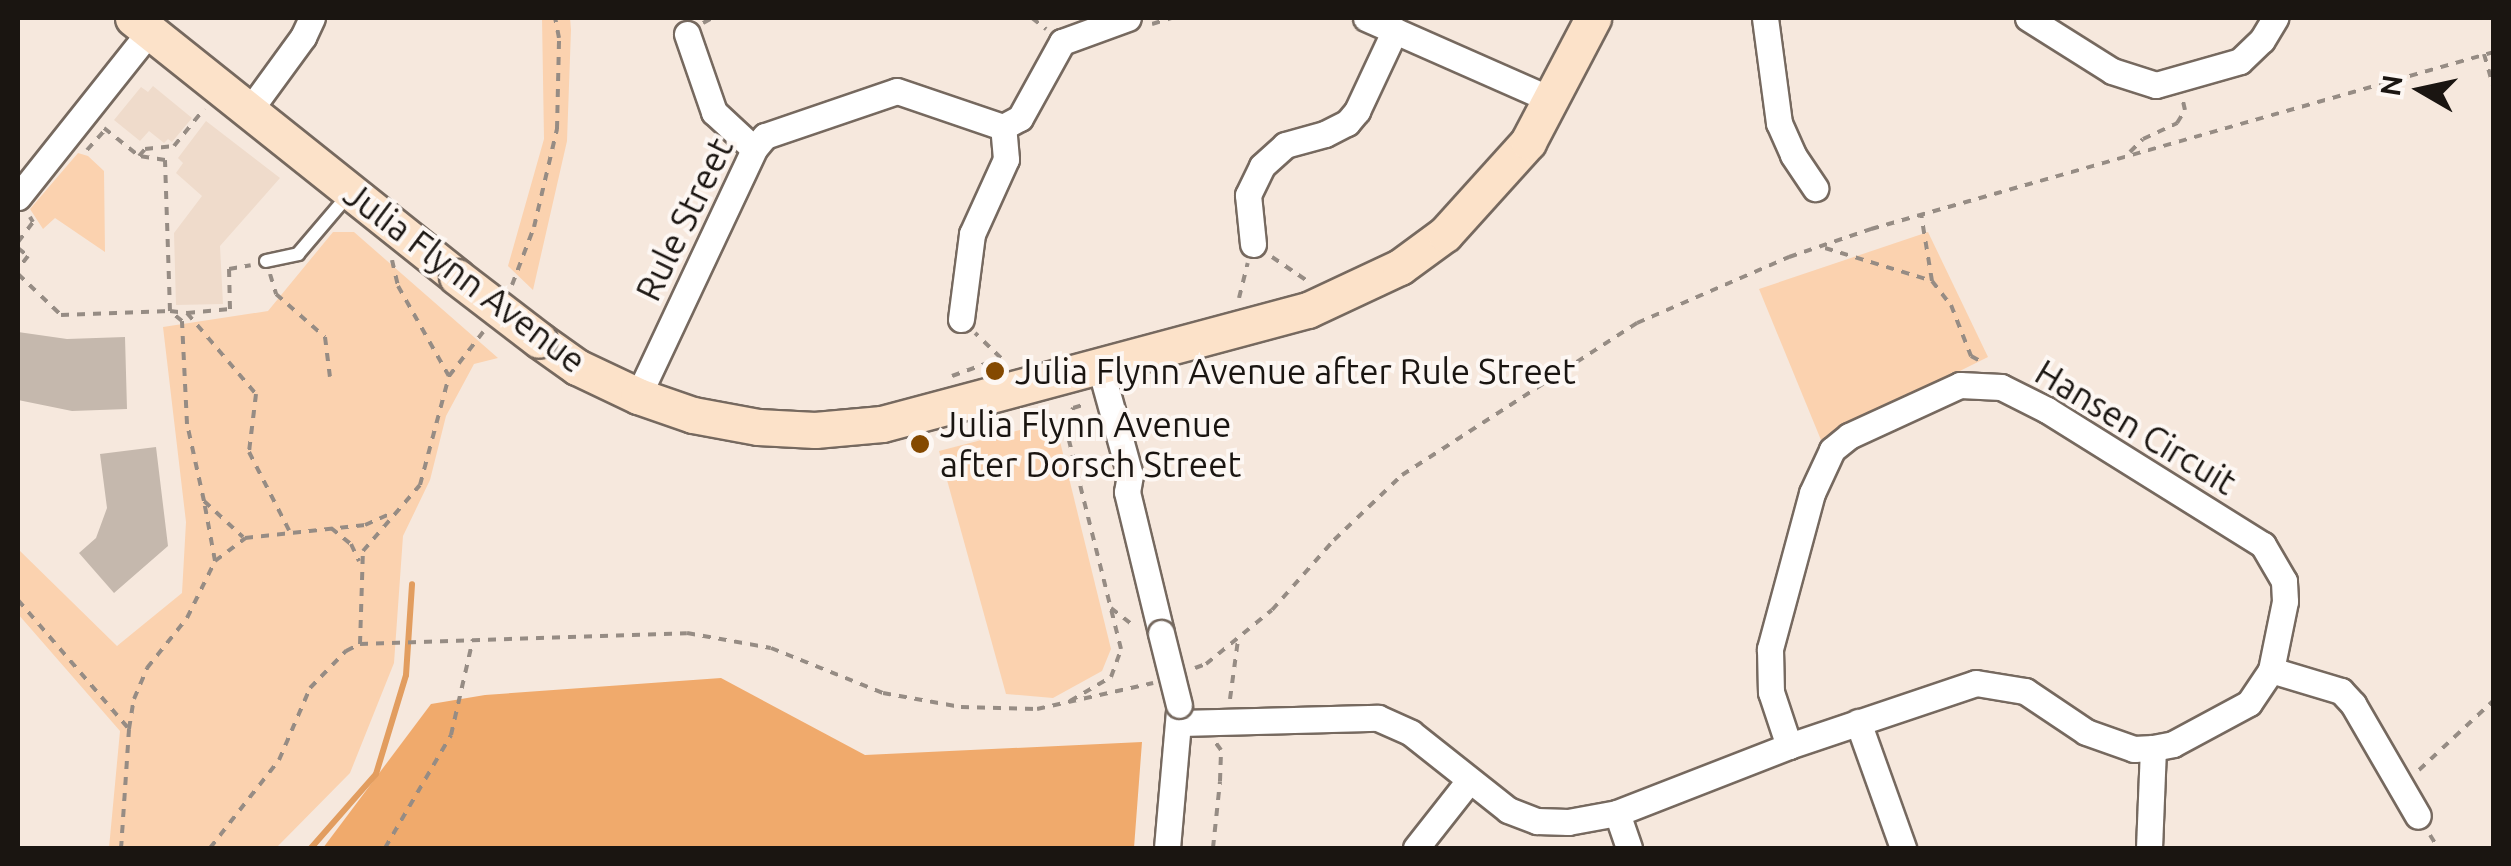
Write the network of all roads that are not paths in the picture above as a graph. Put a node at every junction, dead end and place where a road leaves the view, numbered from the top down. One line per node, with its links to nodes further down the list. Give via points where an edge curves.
1 (312, 18): 12 (street)
2 (1366, 18): 9 (street)
3 (1592, 18): 11 (street, Julia Flynn Avenue)
4 (1765, 18): 15 (street, via 1780,122)
5 (2028, 18): 6 (street, via 2133,81 2156,85 2240,61)
6 (2275, 18)
7 (1134, 23): 13 (street, via 1062,42 1020,118)
8 (141, 24): 12 (street, Julia Flynn Avenue); 17 (street)
9 (1395, 30): 11 (street); 18 (street, via 1347,122 1284,145 1262,166 1248,196)
10 (687, 34): 14 (street, via 714,112)
11 (1552, 100): 21 (street, Julia Flynn Avenue, via 1528,142 1445,234 1400,267 1323,304)
12 (249, 111): 16 (street, Julia Flynn Avenue)
13 (1003, 127): 14 (street, Rule Street, via 897,91 778,130); 20 (street, via 1006,159 972,234)
14 (754, 149): 22 (street, Rule Street)
15 (1815, 188)
16 (351, 192): 19 (lane, via 298,254); 22 (street, Julia Flynn Avenue, bridge, via 538,340)
17 (18, 196)
18 (1252, 244)
19 (266, 261)
20 (961, 319)
21 (1092, 380): 22 (street, Julia Flynn Avenue, via 882,424 815,430 693,415); 23 (street, via 1113,478); 23 (street, via 1130,475)
22 (638, 396)
23 (1126, 492): 25 (street, bridge)
24 (2271, 670): 27 (street, Hansen Circuit, via 2286,601 2284,580 2264,545 2046,410 2001,387 1960,386 1832,450 1812,493 1770,649 1771,692); 28 (street, Hansen Circuit, via 2249,703 2174,744); 31 (street, via 2340,692 2354,704)
25 (1180, 714): 29 (street, via 1378,718 1411,733); 32 (street)
26 (1858, 722): 27 (street); 28 (street, via 1976,683 2025,691 2086,732); 35 (street)
27 (1789, 746): 30 (street)
28 (2153, 748): 36 (street)
29 (1468, 782): 30 (street, via 1508,810 1537,820); 33 (street)
30 (1617, 813): 34 (street)
31 (2418, 816)
32 (1172, 840)
33 (1416, 848)
34 (1628, 848)
35 (1903, 848)
36 (2149, 848)

